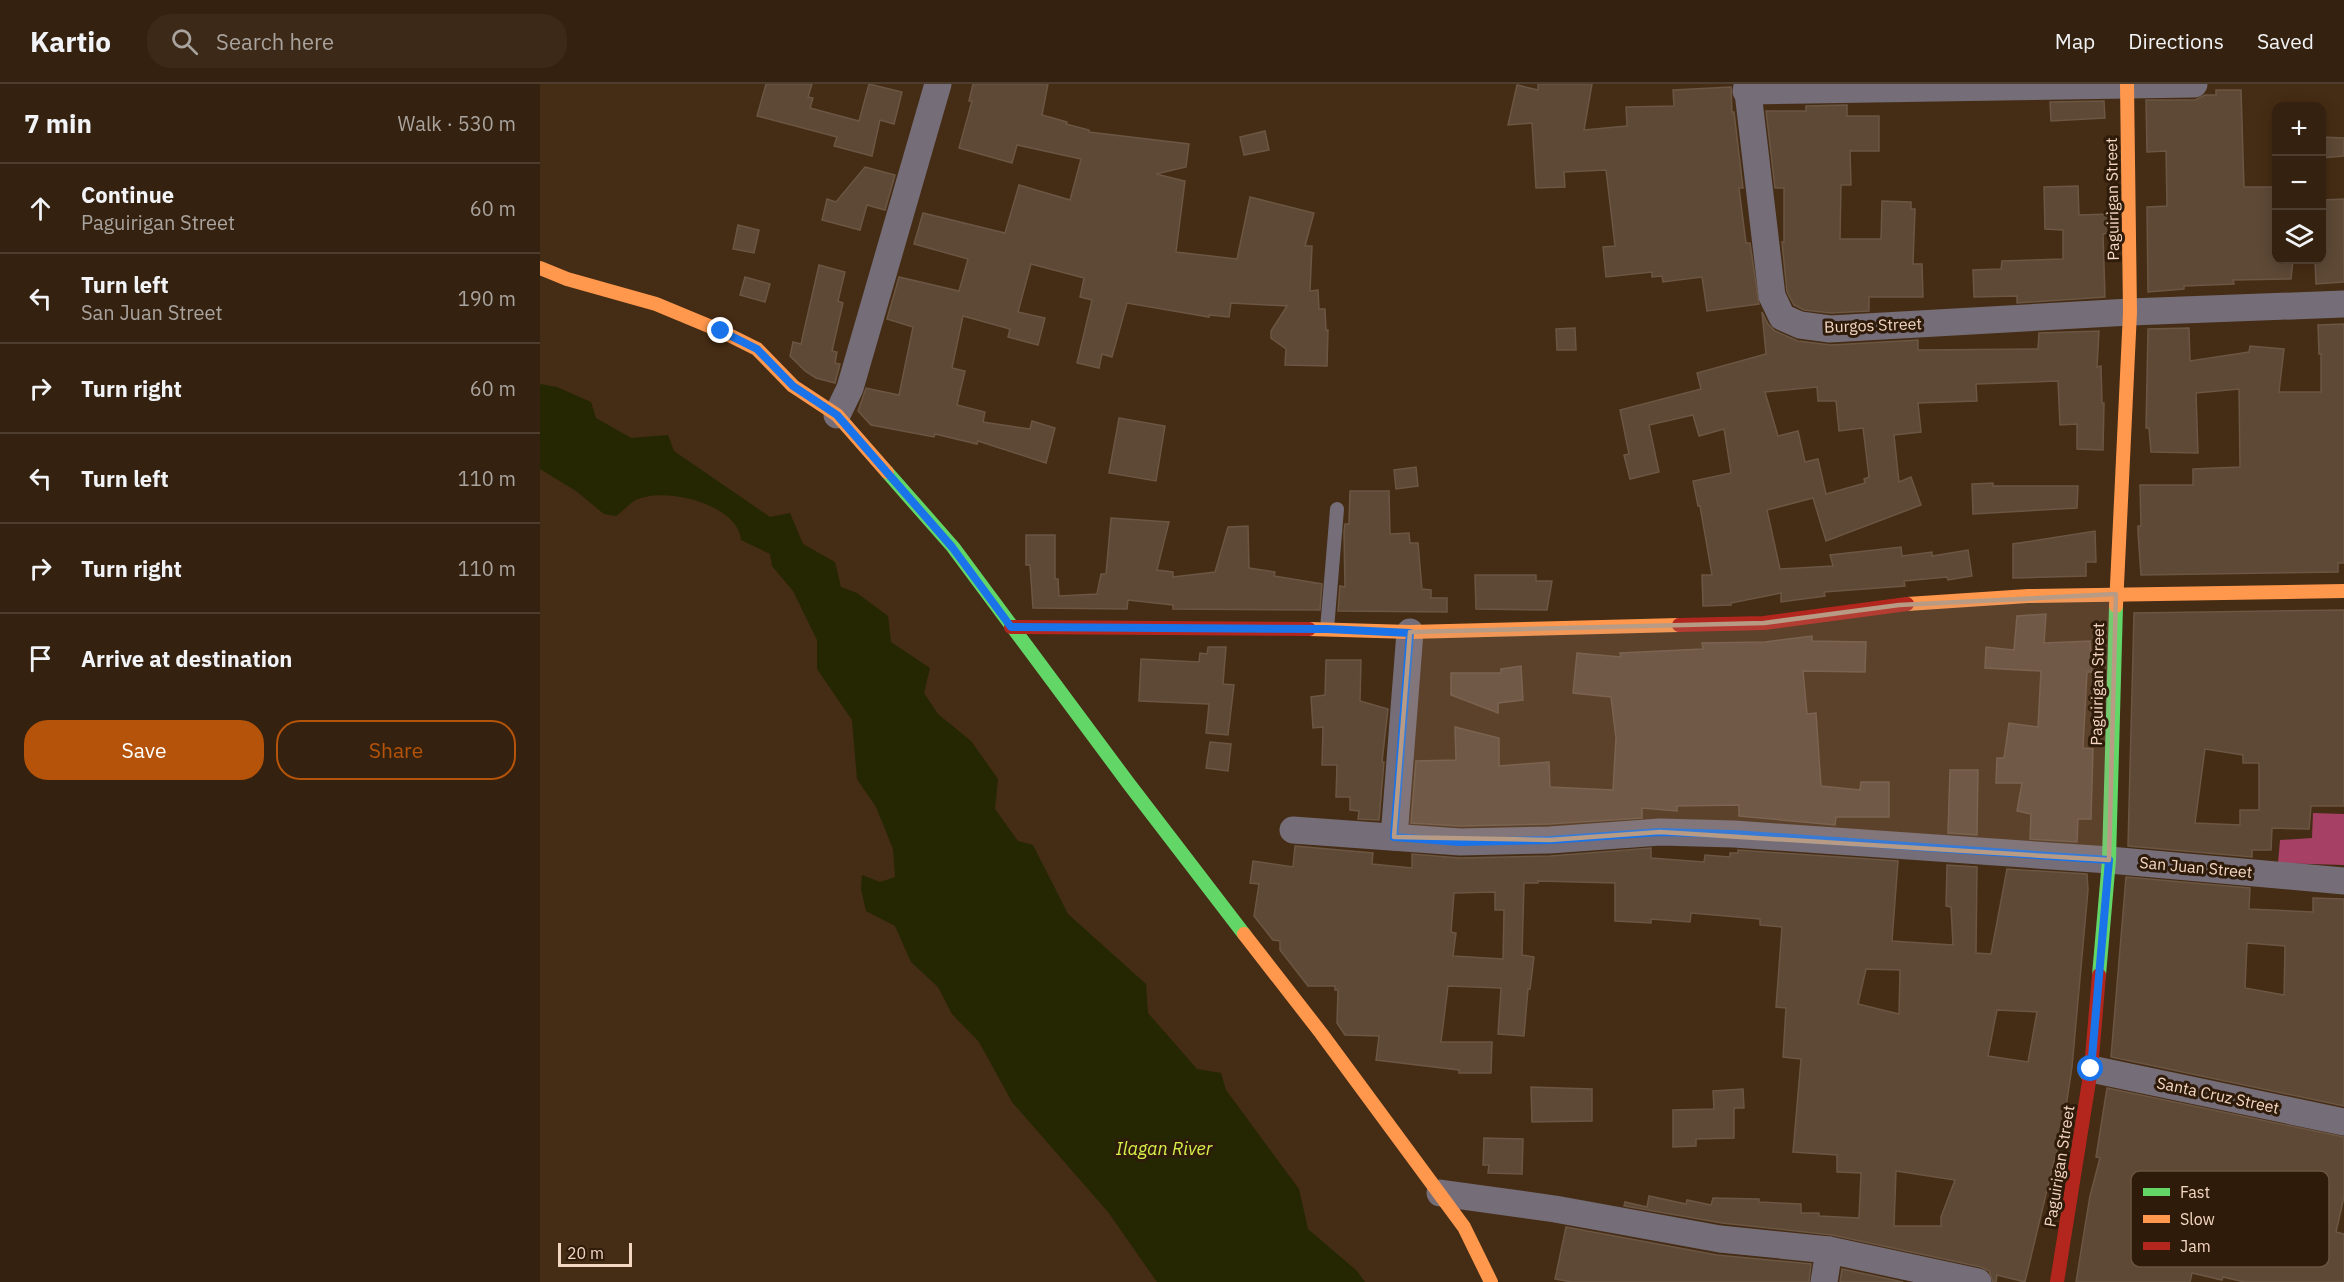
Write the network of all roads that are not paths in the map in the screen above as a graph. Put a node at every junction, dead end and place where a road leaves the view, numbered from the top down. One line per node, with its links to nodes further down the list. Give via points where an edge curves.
1 (938, 84): 8 (street, via 854,378)
2 (2194, 84): 3 (street)
3 (2127, 85): 4 (street); 7 (street, Paguirigan Street)
4 (1747, 88): 7 (street, Burgos Street, via 1772,296 1782,317 1800,325 1830,329)
5 (540, 268): 8 (street, via 656,304 748,344 793,386)
6 (2344, 304): 7 (street)
7 (2130, 312): 11 (street, Paguirigan Street)
8 (837, 415): 12 (street, via 952,547)
9 (1337, 509): 13 (lane)
10 (2344, 591): 11 (street)
11 (2116, 594): 14 (street, via 1899,605 1764,623); 17 (street, Paguirigan Street)
12 (1011, 627): 13 (street); 21 (street)
13 (1327, 629): 14 (street)
14 (1410, 633): 16 (street)
15 (1293, 830): 16 (street, San Juan Street)
16 (1394, 837): 17 (street, San Juan Street, via 1460,842 1670,832 1734,834)
17 (2109, 860): 18 (street, San Juan Street); 19 (street, Paguirigan Street)
18 (2344, 881)
19 (2091, 1069): 20 (street, Santa Cruz Street); 26 (street, Paguirigan Street)
20 (2344, 1122)
21 (1440, 1193): 22 (street, via 1720,1239); 23 (street, via 1464,1227)
22 (1829, 1250): 24 (street); 25 (street)
23 (1491, 1282)
24 (1824, 1282)
25 (1978, 1282)
26 (2057, 1282)

